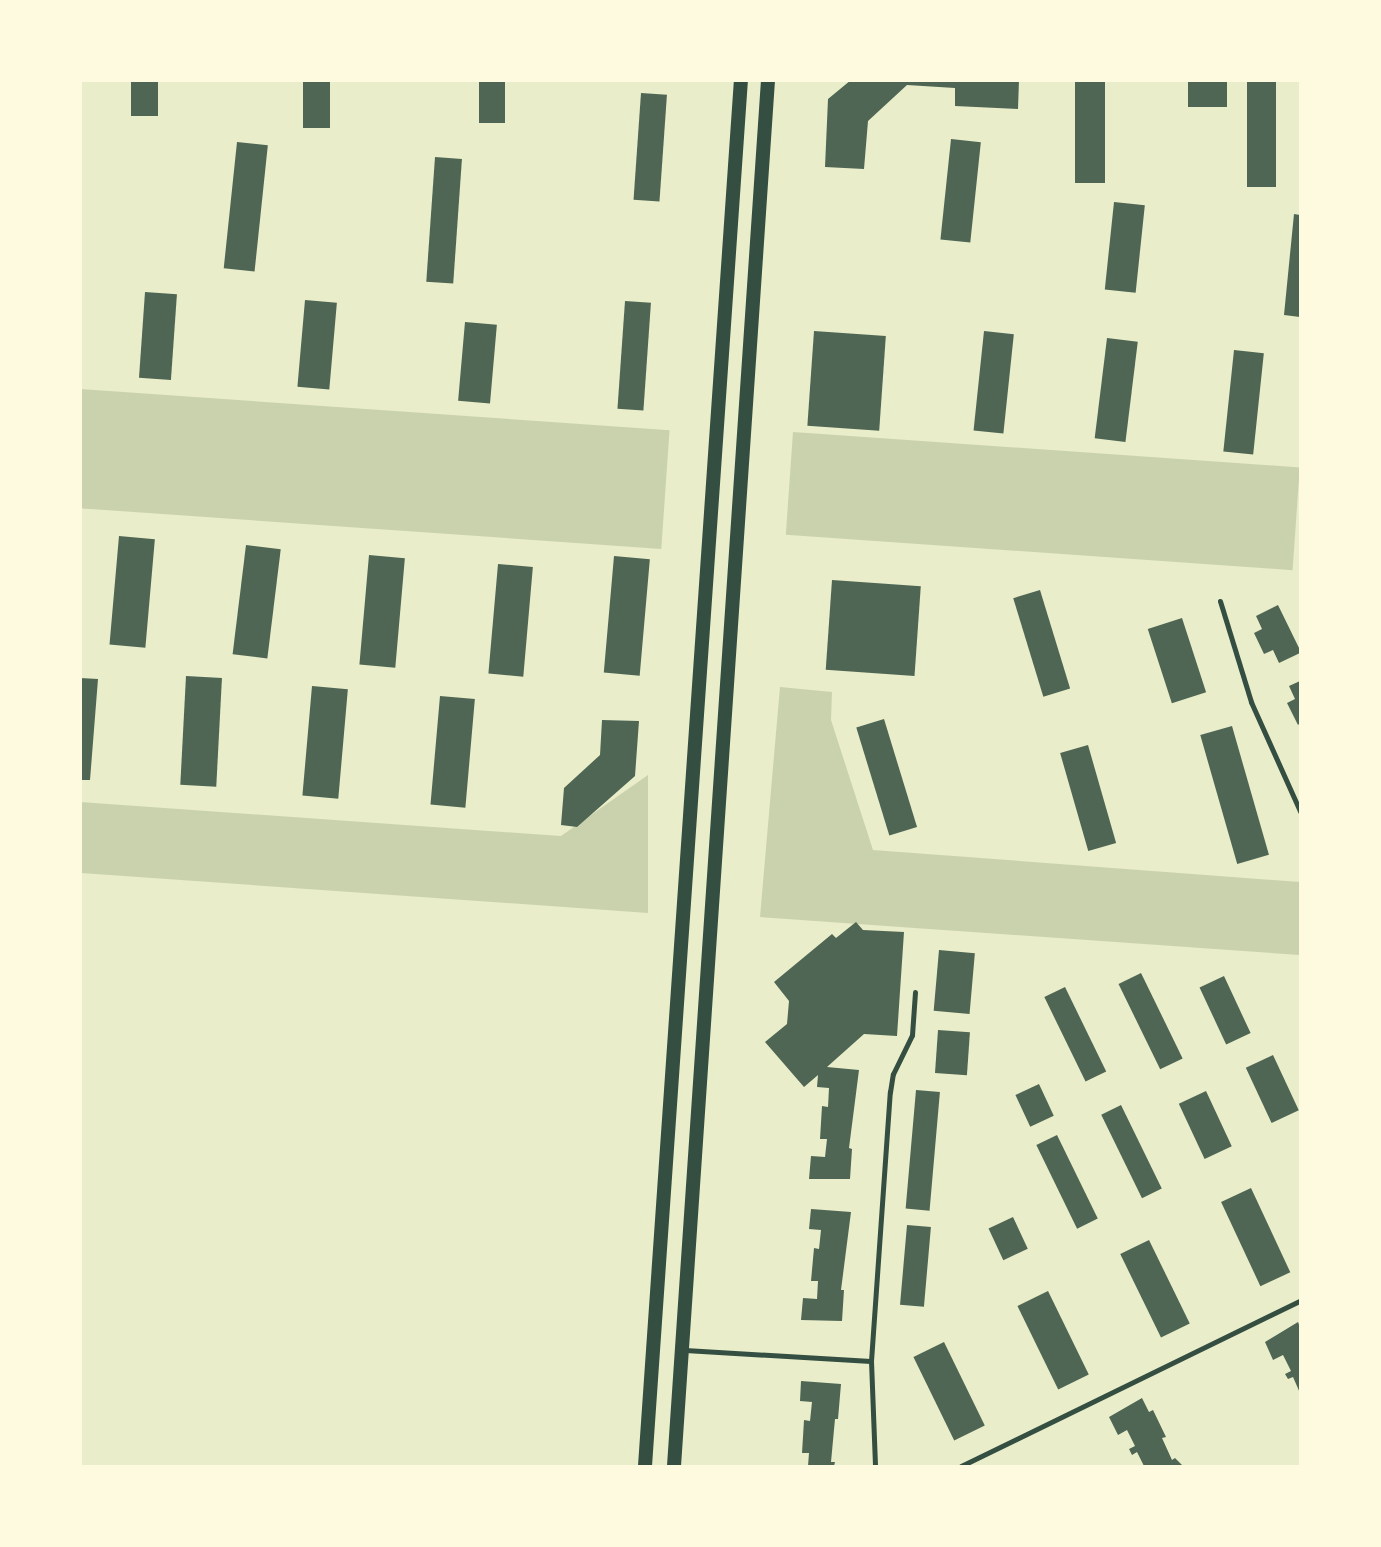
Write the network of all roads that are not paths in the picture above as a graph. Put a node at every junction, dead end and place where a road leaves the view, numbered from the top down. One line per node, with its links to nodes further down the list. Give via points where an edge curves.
1 (741, 80): 9 (main road)
2 (768, 80): 7 (main road)
3 (1220, 601): 4 (lane, via 1251,702)
4 (1300, 811)
5 (915, 992): 8 (lane, via 912,1035 893,1074 890,1092)
6 (1300, 1301): 12 (lane)
7 (682, 1350): 8 (lane); 10 (main road)
8 (871, 1361): 11 (lane)
9 (645, 1466)
10 (674, 1466)
11 (875, 1466)
12 (961, 1466)

